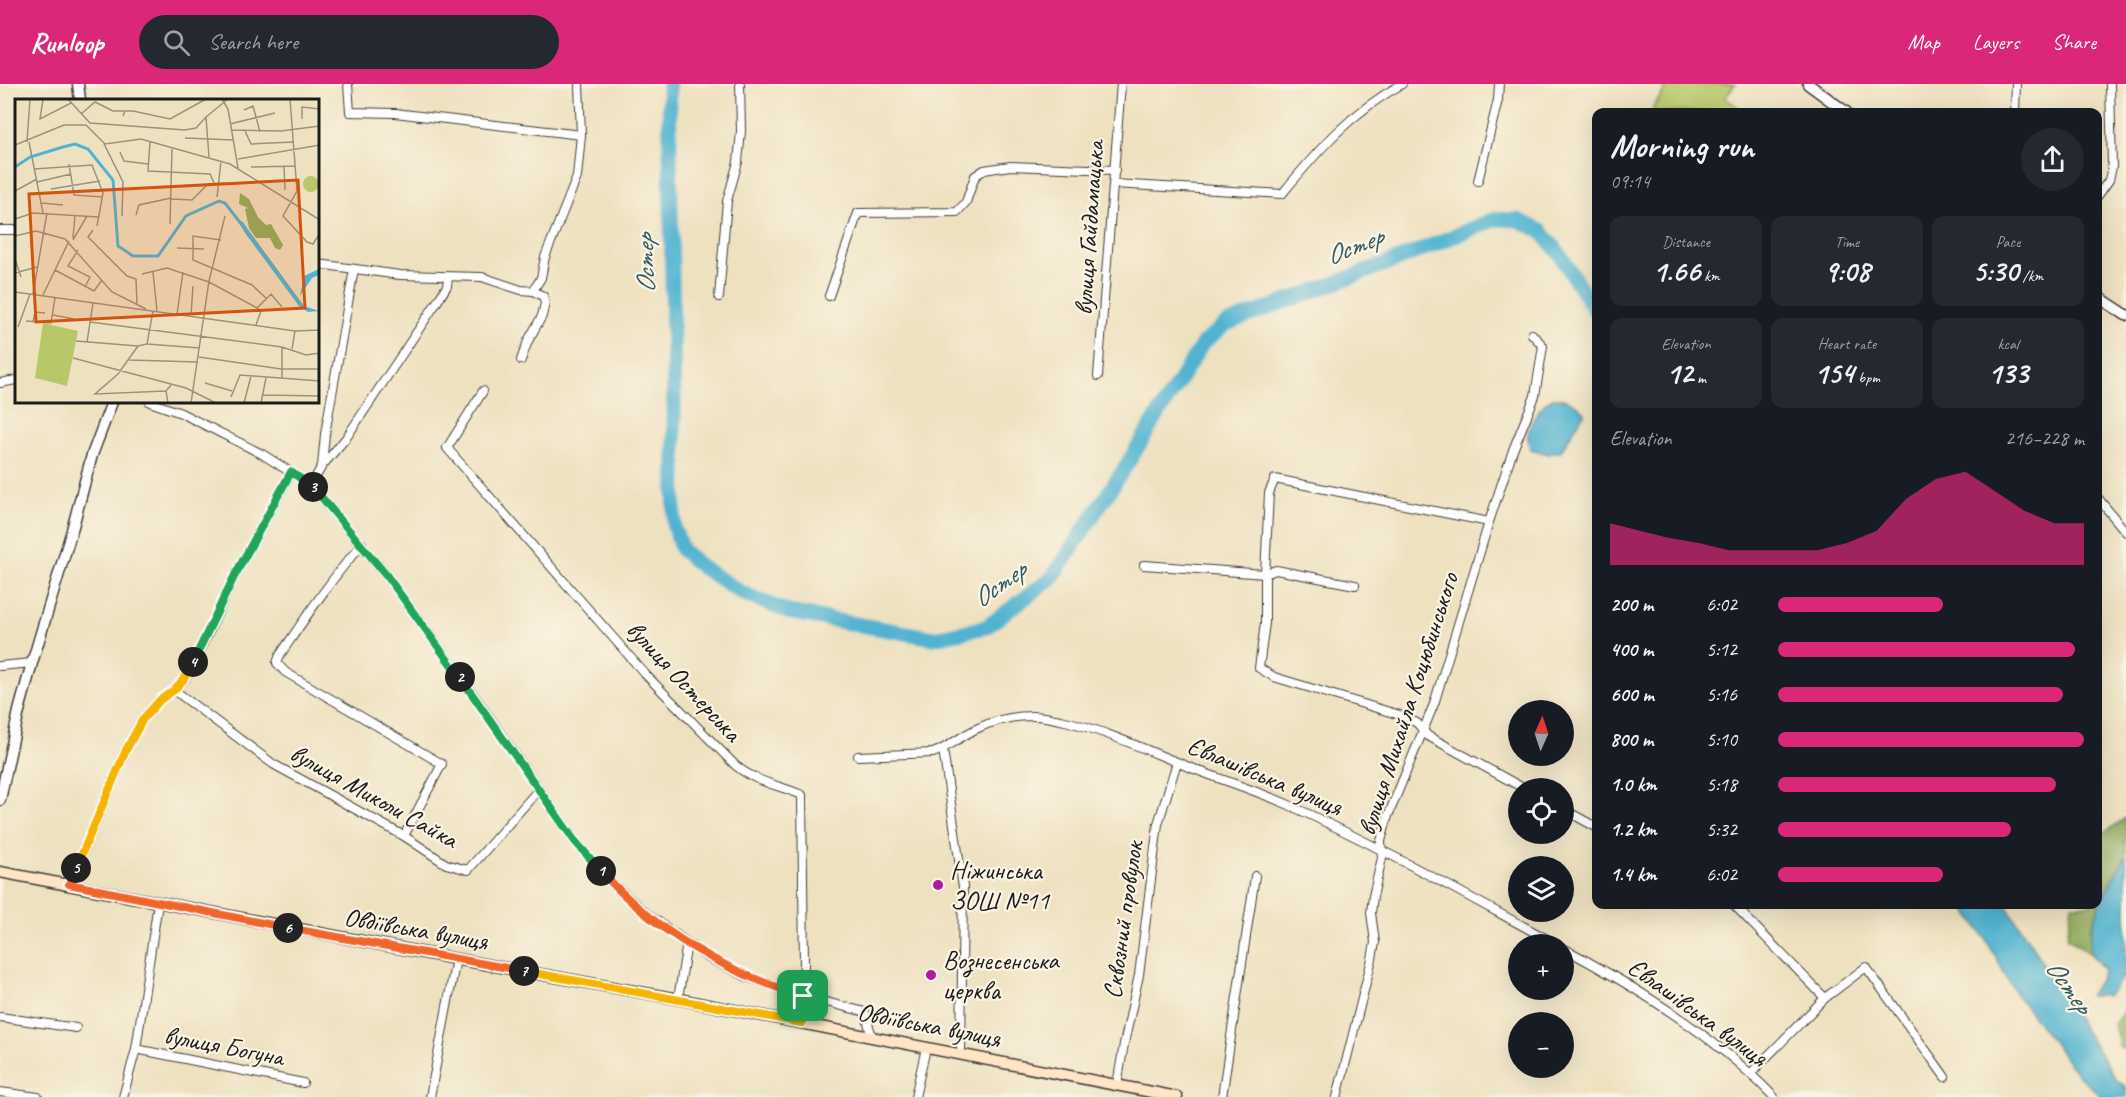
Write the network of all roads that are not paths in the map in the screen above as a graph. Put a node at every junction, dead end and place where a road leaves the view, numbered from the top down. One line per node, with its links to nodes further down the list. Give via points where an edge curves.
1 (78, 84): 11 (street)
2 (348, 84): 14 (street, via 350,112 396,113)
3 (579, 84): 14 (street)
4 (740, 84): 24 (street, via 738,162 727,201)
5 (1121, 84): 15 (street, вулиця Гайдамацька)
6 (1402, 84): 17 (street, via 1337,131 1282,194)
7 (1499, 84): 16 (street)
8 (1808, 84): 12 (street)
9 (2016, 84): 13 (street)
10 (2110, 84): 18 (street, via 2112,167)
11 (80, 99)
12 (1841, 108)
13 (2015, 108)
14 (581, 135): 22 (street, via 576,177)
15 (1115, 170): 17 (street, вулиця Гайдамацька); 23 (street, via 1010,166 984,170 975,176 966,202 957,212 858,213)
16 (1478, 181)
17 (1114, 184): 29 (street, вулиця Гайдамацька)
18 (2102, 190)
19 (320, 264): 20 (street)
20 (354, 269): 21 (street); 35 (street)
21 (448, 277): 22 (street, via 482,277); 35 (street, via 447,286 431,312 346,438)
22 (533, 291): 28 (street, via 543,296 545,303)
23 (829, 296)
24 (719, 297)
25 (2102, 299): 26 (street)
26 (2126, 315)
27 (1532, 334): 39 (street, вулиця Михайла Коцюбинського, via 1543,346 1535,396)
28 (521, 360)
29 (1098, 376)
30 (15, 380): 31 (street)
31 (0, 383)
32 (483, 391): 68 (street, вулиця Остерська, via 447,448 645,674 735,765 761,782 802,795)
33 (111, 404): 45 (street, via 92,455)
34 (156, 404): 36 (street, via 262,453)
35 (322, 466): 37 (street)
36 (291, 472): 37 (street); 47 (street, via 190,669)
37 (311, 484): 41 (street)
38 (2102, 503): 40 (street)
39 (1489, 522): 43 (street, via 1275,479 1269,493); 48 (street, вулиця Михайла Коцюбинського)
40 (2126, 532)
41 (362, 544): 53 (street); 57 (street, via 319,598 277,663 285,672 442,764)
42 (1144, 565): 43 (street)
43 (1265, 574): 44 (street, via 1276,570); 48 (street, via 1265,623 1259,668 1274,677 1403,716)
44 (1355, 585)
45 (32, 663): 46 (street); 54 (street)
46 (0, 666)
47 (174, 690): 57 (street, вулиця Миколи Сайка, via 273,764); 61 (street, via 143,719 126,750)
48 (1423, 729): 52 (street, via 1428,736); 58 (street, вулиця Михайла Коцюбинського, via 1388,816)
49 (943, 749): 50 (street, Євлашівська вулиця, via 933,753); 51 (street, Євлашівська вулиця, via 998,721 1037,716 1095,729); 77 (street, via 963,887)
50 (858, 756)
51 (1177, 762): 58 (street, Євлашівська вулиця, via 1253,789); 81 (street, Сквозний провулок, via 1158,824 1139,975)
52 (1508, 780)
53 (539, 789): 57 (street, вулиця Миколи Сайка, via 468,870 446,864); 65 (street, via 574,840 614,885)
54 (0, 800)
55 (1574, 815): 56 (street)
56 (1592, 825)
57 (404, 836)
58 (1382, 852): 64 (street, Євлашівська вулиця); 89 (street, вулиця Михайла Коцюбинського, via 1371,914 1375,942 1372,959)
59 (0, 873): 61 (main road, Овдіївська вулиця)
60 (1255, 876): 88 (street)
61 (69, 884): 62 (main road, Овдіївська вулиця)
62 (158, 903): 67 (main road, Овдіївська вулиця); 76 (street)
63 (1738, 909): 69 (street)
64 (1537, 934)
65 (687, 944): 68 (street, via 745,976); 70 (street)
66 (1574, 954): 78 (street, Євлашівська вулиця, via 1699,1032)
67 (456, 959): 70 (main road, Овдіївська вулиця); 85 (street)
68 (803, 996): 72 (street, вулиця Остерська); 74 (street, via 866,1012)
69 (1825, 998): 78 (street); 79 (street, via 1866,967)
70 (678, 999): 72 (main road, Овдіївська вулиця)
71 (0, 1017): 73 (street)
72 (802, 1023): 74 (main road, Овдіївська вулиця)
73 (76, 1028)
74 (872, 1037): 75 (main road, Овдіївська вулиця)
75 (926, 1048): 77 (main road, Овдіївська вулиця); 86 (street)
76 (136, 1050): 80 (street, вулиця Богуна); 84 (street)
77 (961, 1054): 81 (main road, Овдіївська вулиця)
78 (1751, 1072): 90 (street, Євлашівська вулиця)
79 (1945, 1077)
80 (303, 1083)
81 (1117, 1085): 87 (main road, Овдіївська вулиця)
82 (0, 1092): 83 (street)
83 (38, 1097)
84 (123, 1097)
85 (430, 1097)
86 (915, 1097)
87 (1177, 1097)
88 (1222, 1097)
89 (1336, 1097)
90 (1774, 1097)

